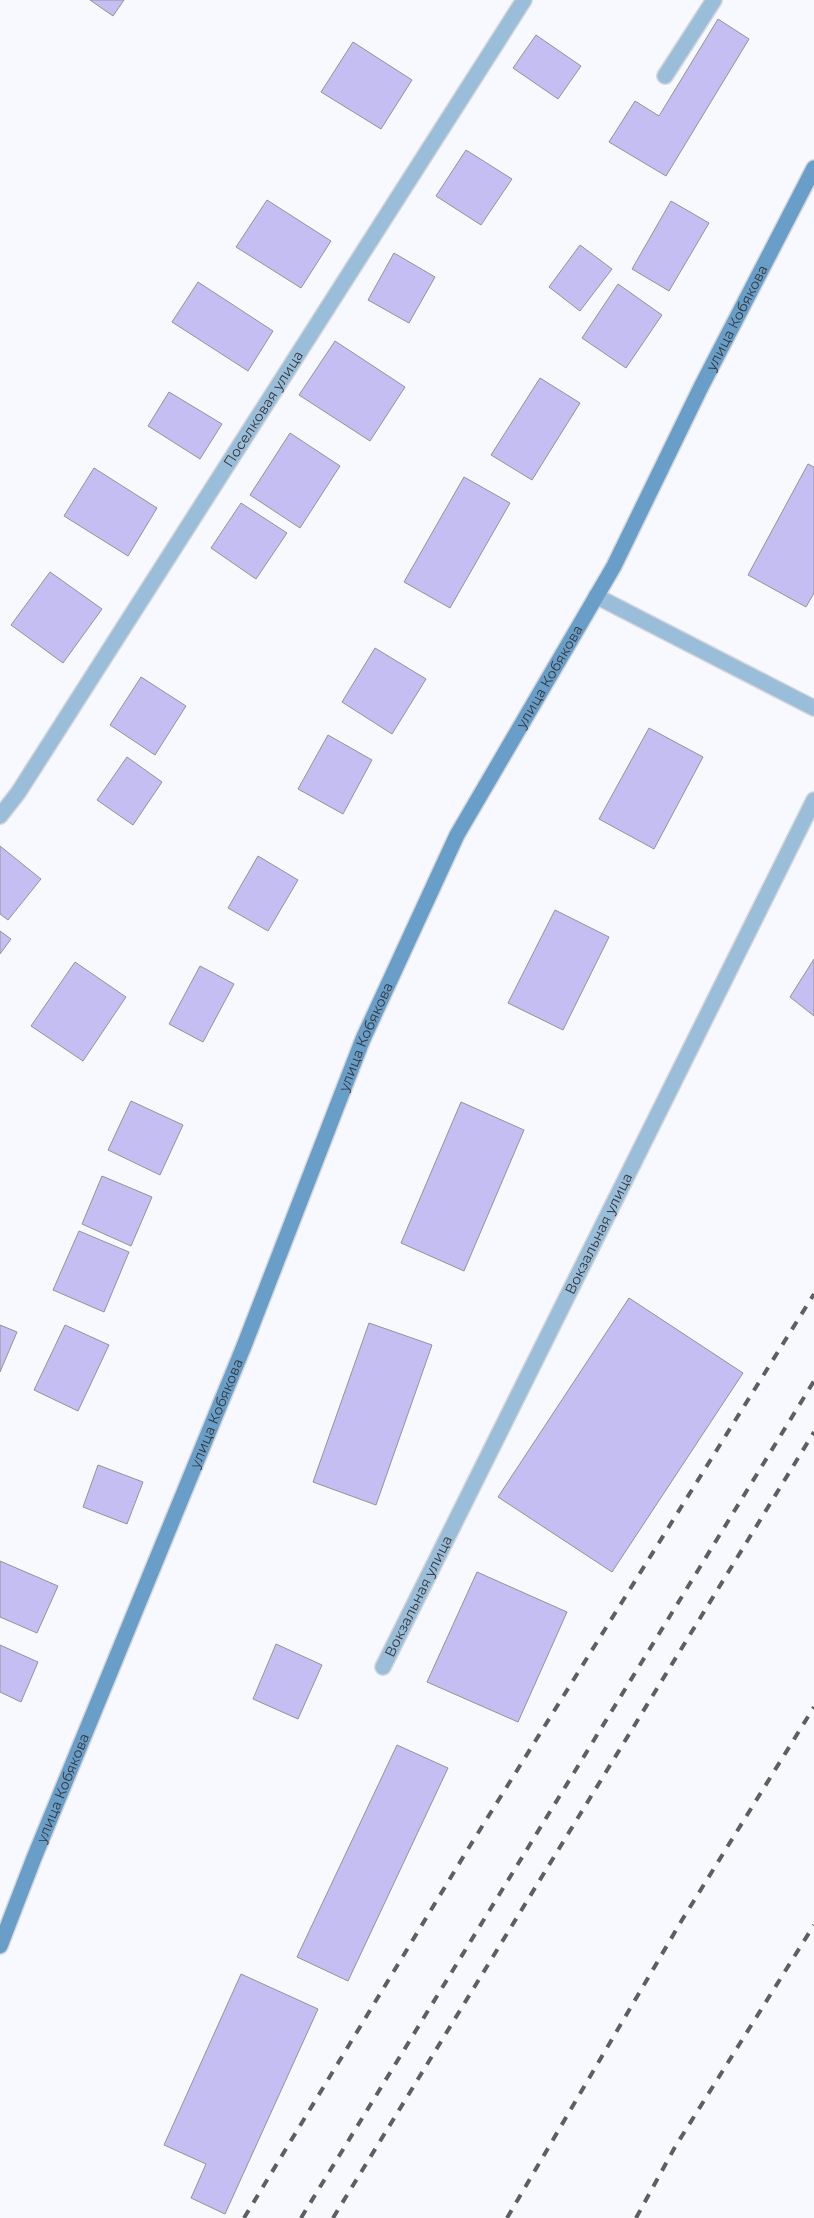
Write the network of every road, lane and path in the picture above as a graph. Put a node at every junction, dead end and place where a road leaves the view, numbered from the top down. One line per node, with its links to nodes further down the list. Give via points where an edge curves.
1 (524, 0): 8 (street, Поселковая улица, via 18,793)
2 (714, 0): 3 (street)
3 (665, 76)
4 (814, 168): 5 (street, улица Кобякова)
5 (596, 596): 6 (street); 10 (street, улица Кобякова, via 457,835 363,1039 244,1346)
6 (814, 708)
7 (814, 800): 9 (street, Вокзальная улица)
8 (0, 816)
9 (383, 1667)
10 (0, 1946)

